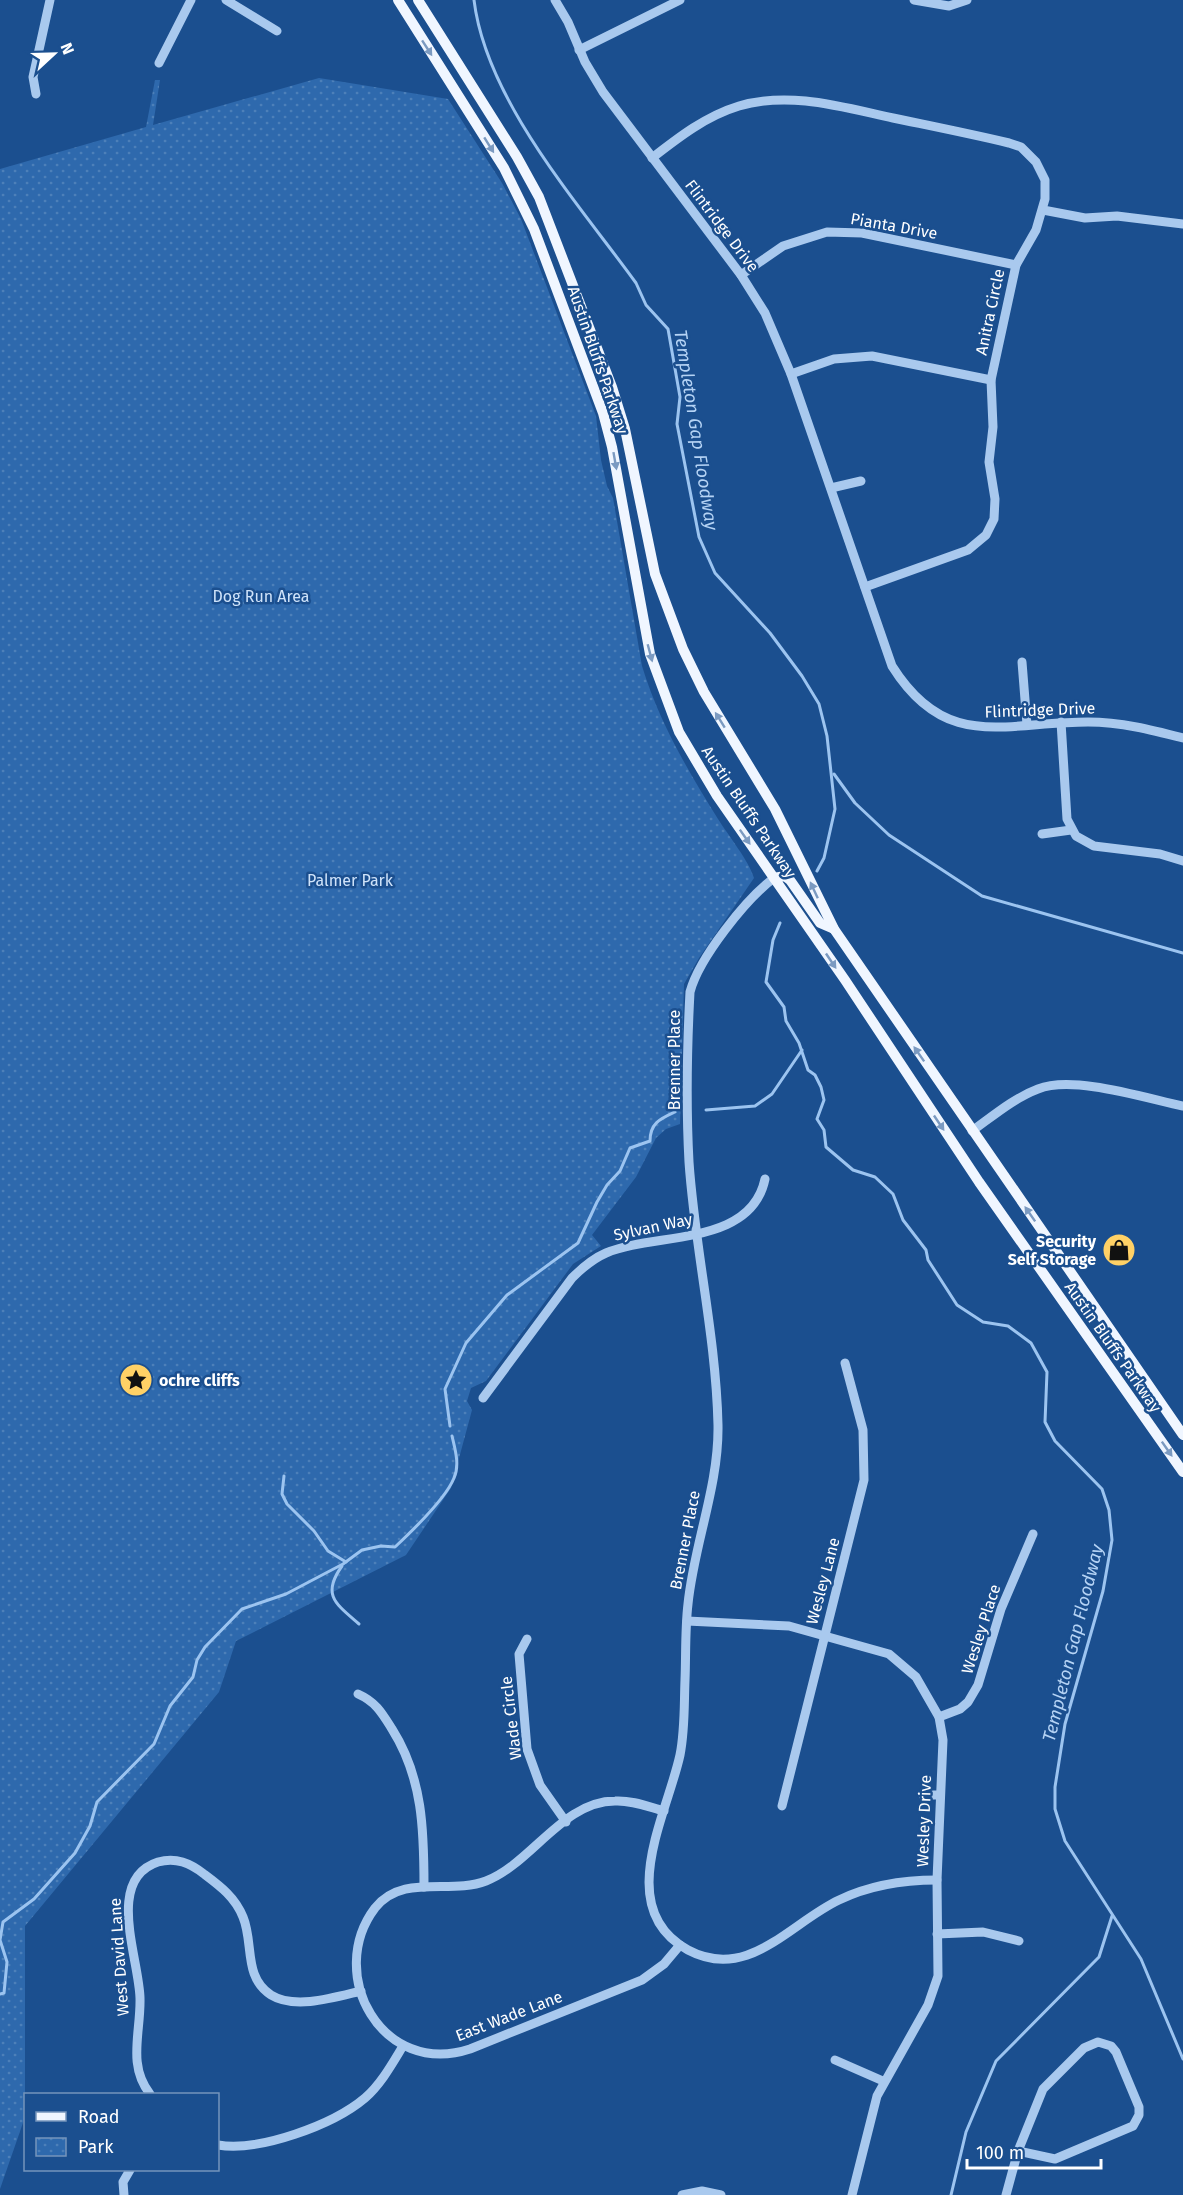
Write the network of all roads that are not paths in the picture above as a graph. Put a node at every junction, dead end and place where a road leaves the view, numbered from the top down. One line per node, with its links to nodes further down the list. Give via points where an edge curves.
1 (50, 0): 13 (street, via 33,77)
2 (191, 0): 12 (street)
3 (226, 0): 10 (street)
4 (398, 0): 31 (main road, Austin Bluffs Parkway, one-way to 31, via 504,168 534,229 603,413 643,625 669,712 717,796)
5 (418, 0): 32 (main road, Austin Bluffs Parkway, one-way to 5, via 775,809 704,692 668,611 645,536 620,409 538,197 517,156)
6 (555, 0): 11 (street, Flintridge Drive)
7 (680, 0): 11 (street)
8 (914, 0): 9 (street, via 948,6)
9 (967, 0)
10 (276, 31)
11 (579, 50): 14 (street, Flintridge Drive, via 603,92)
12 (159, 63)
13 (36, 94)
14 (652, 158): 15 (street, Anitra Circle, via 723,112 770,100 802,100 1021,147 1041,170 1046,189); 18 (street, Flintridge Drive)
15 (1042, 210): 16 (street, via 1085,218 1116,216); 17 (street, Anitra Circle, via 1036,230)
16 (1183, 224)
17 (1016, 265): 18 (street, Pianta Drive, via 862,233 826,231 783,246); 20 (street, Anitra Circle)
18 (741, 275): 19 (street, Flintridge Drive, via 773,328)
19 (791, 374): 20 (street, via 834,359 872,356); 22 (street, Flintridge Drive)
20 (991, 380): 23 (street, Anitra Circle, via 993,427 989,462 996,510 990,529 981,542 968,550)
21 (861, 481): 22 (street)
22 (831, 488): 23 (street, Flintridge Drive)
23 (865, 587): 26 (street, Flintridge Drive, via 892,666 932,711 974,727)
24 (1022, 662): 26 (street)
25 (1061, 722): 26 (street, Flintridge Drive); 27 (street, Flintridge Drive, via 1122,724); 28 (street)
26 (1027, 725)
27 (1183, 738)
28 (1071, 830): 29 (street); 30 (street, via 1094,846)
29 (1042, 834)
30 (1183, 861)
31 (774, 878): 32 (main road, via 785,876 790,880 819,923); 36 (street, Brenner Place, via 750,898 697,973 690,992 689,1162); 40 (main road, Austin Bluffs Parkway, one-way to 40, via 979,1182)
32 (834, 929): 34 (main road, Austin Bluffs Parkway, one-way to 32)
33 (1183, 1106): 34 (street, via 1083,1085 1053,1085 1028,1094)
34 (972, 1131): 39 (main road, Austin Bluffs Parkway, one-way to 34)
35 (765, 1179): 36 (street, Sylvan Way, via 762,1195 735,1220 721,1229)
36 (698, 1233): 38 (street, Sylvan Way, via 618,1249 588,1263 572,1278); 42 (street, Brenner Place, via 718,1429)
37 (845, 1363): 43 (street, Wesley Lane, via 863,1430 866,1468)
38 (483, 1398)
39 (1183, 1435)
40 (1183, 1472)
41 (1033, 1534): 46 (street, Wesley Place, via 1001,1609 978,1685 960,1709)
42 (687, 1621): 43 (street, Wesley Drive, via 778,1624); 50 (street, Brenner Place, via 682,1741)
43 (824, 1635): 46 (street, Wesley Drive, via 899,1660 920,1682); 49 (street, Wesley Lane)
44 (527, 1639): 51 (street, Wade Circle, via 519,1654 527,1749 540,1785)
45 (358, 1694): 53 (street, via 373,1700 379,1708 411,1767 423,1824)
46 (939, 1717): 48 (street, Wesley Drive, via 943,1740)
47 (922, 1795): 48 (street)
48 (940, 1795): 52 (street, Wesley Drive)
49 (782, 1806)
50 (664, 1811): 51 (street, via 612,1801 590,1806); 56 (street, Brenner Place, via 648,1886 656,1917)
51 (566, 1822): 53 (street, via 488,1880 466,1886)
52 (937, 1880): 54 (street, Wesley Drive); 56 (street, Brenner Place, via 893,1883 847,1896 743,1958 716,1959)
53 (424, 1887): 57 (street, via 387,1897 366,1922 358,1948)
54 (936, 1934): 55 (street, via 983,1932); 60 (street, Wesley Drive, via 938,1976 933,1995)
55 (1019, 1941)
56 (680, 1945): 58 (street, East Wade Lane, via 664,1964 642,1980 471,2049 432,2054)
57 (361, 1991): 58 (street, East Wade Lane, via 375,2021); 61 (street, West David Lane, via 306,2001 274,1997 256,1979 246,1924 225,1890 187,1863 168,1860 151,1865 132,1882 128,1901 140,1988 136,2063)
58 (403, 2046): 62 (street, via 372,2091 343,2113 264,2144)
59 (835, 2060): 60 (street)
60 (883, 2081): 68 (street, Wesley Drive)
61 (149, 2093)
62 (219, 2145)
63 (1018, 2151): 63 (street, via 1055,2159 1133,2126 1139,2107 1107,2040 1084,2048 1043,2089); 69 (street)
64 (129, 2171): 65 (street, via 123,2182)
65 (124, 2195)
66 (682, 2195): 67 (street, via 702,2191)
67 (721, 2195)
68 (852, 2195)
69 (1006, 2195)

